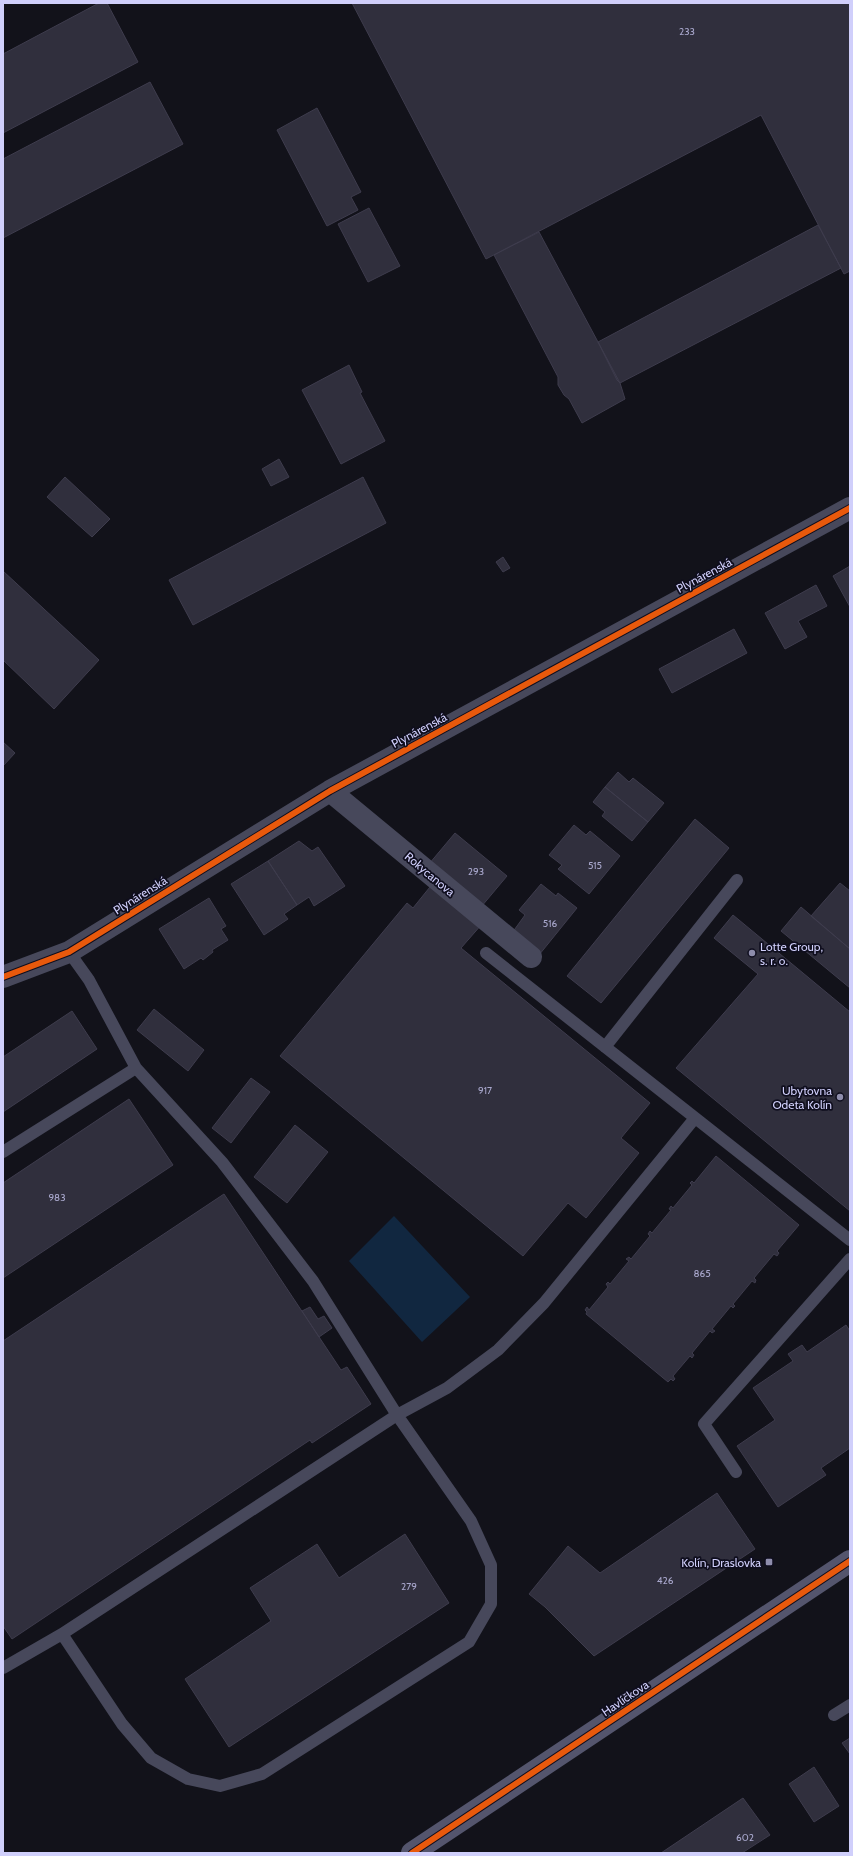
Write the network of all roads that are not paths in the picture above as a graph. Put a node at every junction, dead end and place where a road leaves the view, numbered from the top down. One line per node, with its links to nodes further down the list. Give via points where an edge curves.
1 (850, 508): 2 (street, Plynárenská)
2 (330, 790): 4 (street, Plynárenská); 6 (street, Rokycanova)
3 (737, 880): 8 (lane)
4 (69, 952): 7 (street, Plynárenská); 9 (lane, via 89,980)
5 (486, 953): 8 (lane)
6 (530, 957)
7 (3, 977)
8 (605, 1047): 10 (lane)
9 (136, 1068): 11 (lane); 14 (lane, via 222,1162 313,1281)
10 (695, 1118): 12 (lane); 14 (lane, via 544,1302 498,1350 447,1388)
11 (3, 1152)
12 (850, 1240)
13 (850, 1259): 15 (lane, via 704,1424)
14 (397, 1415): 17 (lane); 17 (lane, via 471,1521 491,1565 491,1604 469,1642 262,1774 220,1786 188,1779 151,1758 122,1724)
15 (736, 1472)
16 (850, 1561): 21 (street, Havlíčkova)
17 (62, 1634): 18 (lane)
18 (3, 1668)
19 (850, 1705): 20 (lane)
20 (834, 1716)
21 (412, 1853)

